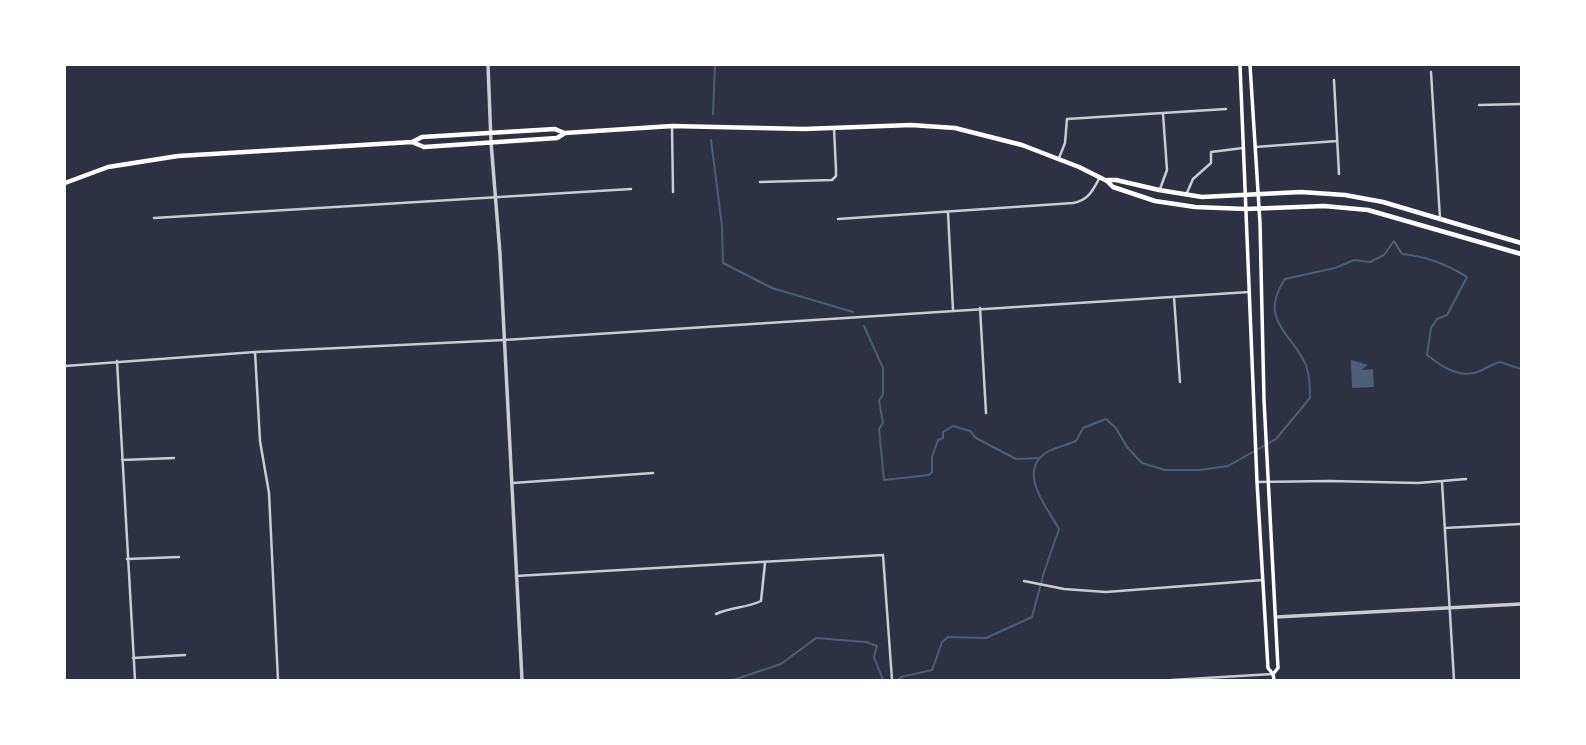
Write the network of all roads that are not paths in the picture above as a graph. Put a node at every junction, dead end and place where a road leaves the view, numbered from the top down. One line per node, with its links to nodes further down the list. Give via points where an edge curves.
1 (488, 65): 12 (street)
2 (1240, 65): 18 (main road)
3 (1250, 65): 17 (main road)
4 (1431, 72): 37 (street)
5 (1334, 80): 14 (street)
6 (1521, 104): 7 (street)
7 (1479, 105)
8 (1226, 109): 9 (street)
9 (1163, 114): 19 (street, via 1067,119); 26 (street, via 1167,170)
10 (672, 126): 11 (main road); 13 (main road); 27 (street)
11 (834, 128): 19 (main road, via 955,128); 23 (street, via 836,176 832,180)
12 (490, 132): 13 (main road, via 555,129); 15 (main road, via 422,137); 16 (street)
13 (565, 133): 16 (main road, via 556,138)
14 (1337, 141): 17 (street); 20 (street)
15 (412, 142): 16 (main road, via 424,146); 24 (main road, via 178,156 108,167)
16 (491, 142): 31 (street)
17 (1255, 147): 29 (main road)
18 (1243, 148): 28 (street, via 1211,152 1210,163 1193,178); 30 (main road)
19 (1059, 159): 21 (main road)
20 (1339, 174)
21 (1100, 177): 22 (main road); 34 (street, via 1080,201)
22 (1107, 181): 26 (main road); 33 (main road, via 1133,194 1181,206)
23 (760, 182)
24 (65, 183)
25 (631, 189): 31 (street)
26 (1159, 190): 28 (main road)
27 (673, 192)
28 (1186, 195): 30 (main road)
29 (1258, 195): 30 (main road); 32 (main road); 37 (main road, via 1345,195)
30 (1245, 196): 33 (main road)
31 (495, 197): 35 (street); 44 (street)
32 (1259, 208): 33 (main road); 39 (main road, via 1368,210); 55 (main road)
33 (1246, 209): 40 (main road)
34 (948, 213): 36 (street); 43 (street)
35 (154, 218)
36 (838, 219)
37 (1440, 219): 38 (main road)
38 (1521, 243)
39 (1521, 254)
40 (1249, 292): 41 (street); 54 (main road)
41 (1174, 297): 42 (street); 48 (street)
42 (980, 308): 43 (street); 49 (street)
43 (953, 310): 44 (street)
44 (504, 340): 45 (street); 57 (street)
45 (254, 352): 46 (street); 74 (street, via 269,493)
46 (117, 361): 47 (street); 51 (street)
47 (65, 366)
48 (1180, 382)
49 (986, 413)
50 (174, 458): 51 (street)
51 (122, 460): 61 (street)
52 (653, 473): 57 (street)
53 (1466, 479): 56 (street)
54 (1257, 482): 55 (street); 64 (main road)
55 (1268, 482): 56 (street); 69 (main road)
56 (1442, 482): 59 (street)
57 (512, 483): 63 (street)
58 (1521, 524): 59 (street)
59 (1445, 528): 67 (street)
60 (179, 557): 61 (street)
61 (127, 559): 71 (street)
62 (765, 563): 63 (street); 68 (street, via 761,601); 76 (street, via 883,555)
63 (516, 576): 75 (street)
64 (1263, 580): 65 (street, via 1106,592); 72 (main road, via 1268,668)
65 (1024, 581)
66 (1521, 604): 67 (street)
67 (1449, 608): 69 (street); 79 (street)
68 (716, 614)
69 (1276, 617): 72 (main road, via 1278,668)
70 (185, 656): 71 (street)
71 (133, 658): 73 (street)
72 (1273, 674): 77 (street); 78 (main road)
73 (135, 680)
74 (278, 680)
75 (522, 680)
76 (892, 680)
77 (1172, 680)
78 (1273, 680)
79 (1454, 680)

